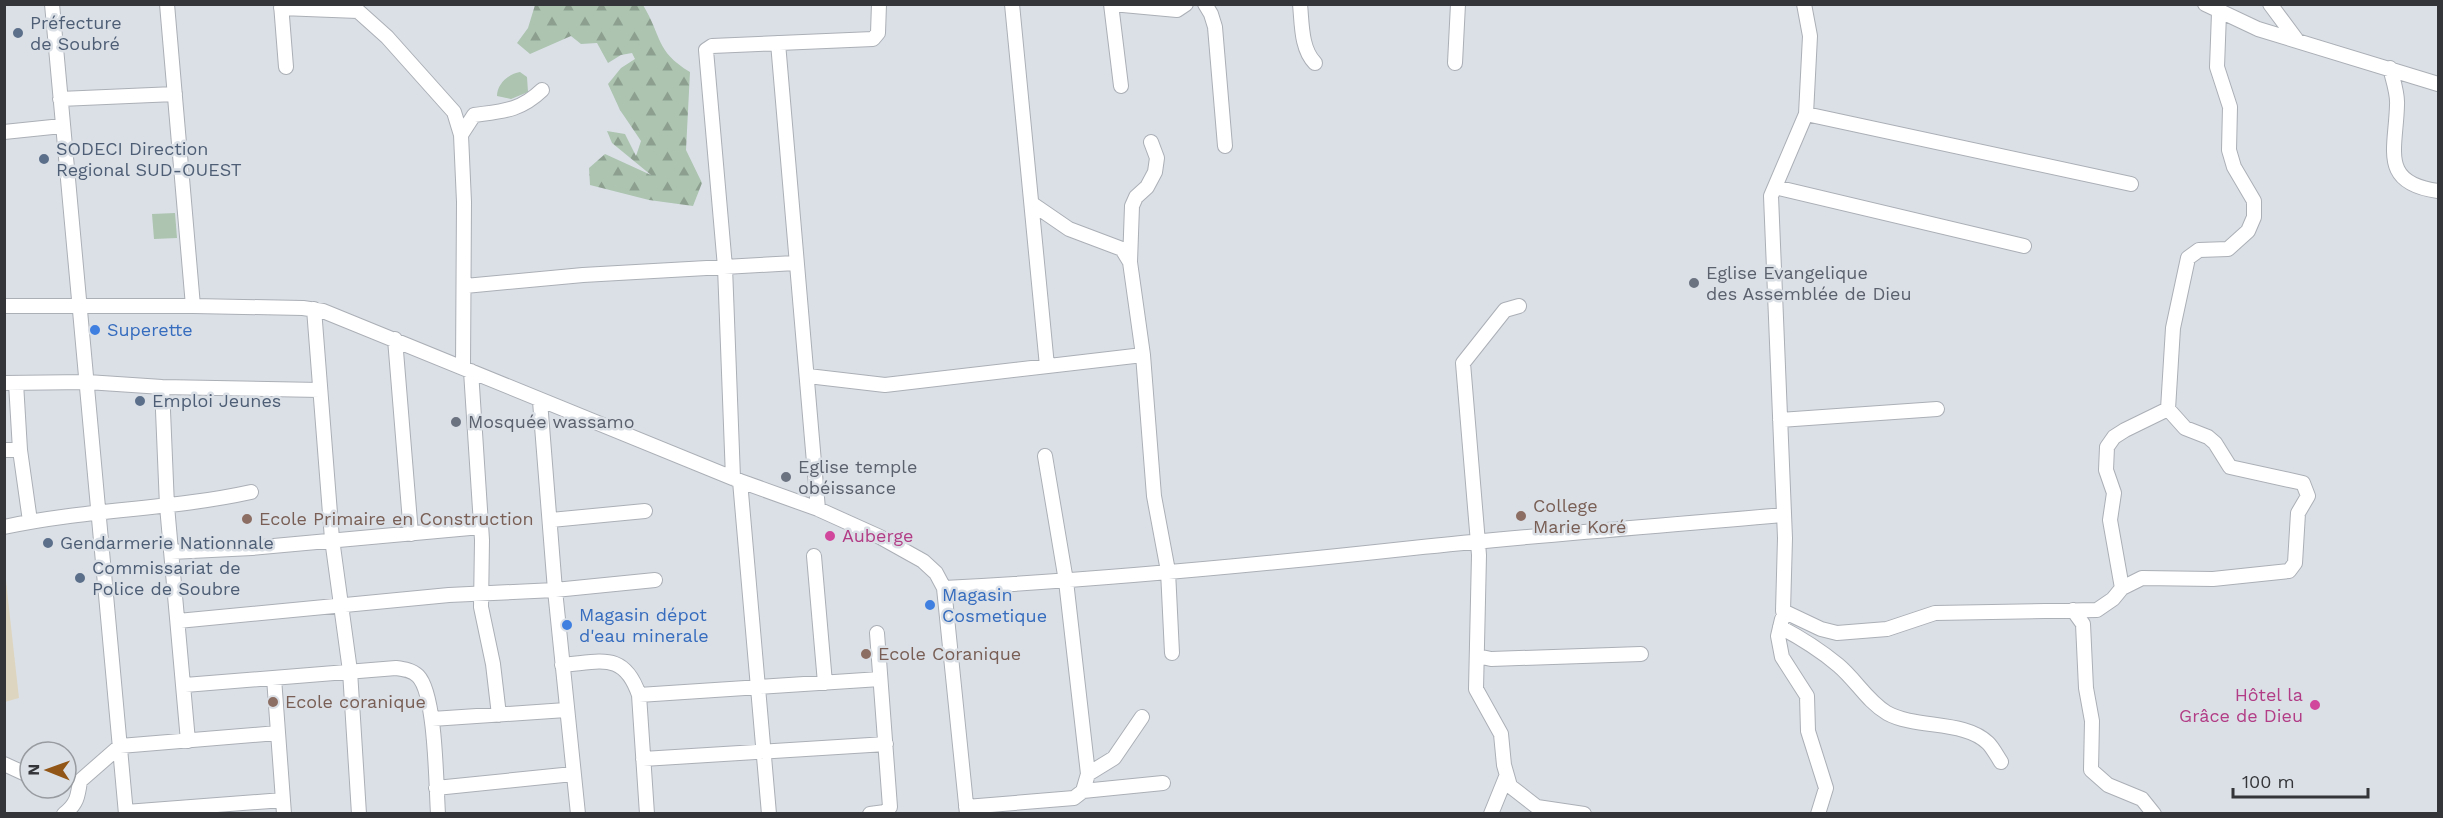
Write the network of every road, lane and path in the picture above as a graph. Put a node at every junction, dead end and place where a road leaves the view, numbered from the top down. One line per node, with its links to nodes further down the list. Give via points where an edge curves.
1 (52, 4): 25 (street)
2 (166, 4): 24 (street)
3 (879, 4): 16 (street, via 878,33 873,39)
4 (1012, 4): 35 (street)
5 (1112, 4): 6 (street, via 1177,10); 22 (street)
6 (1186, 4)
7 (1204, 4): 31 (street, via 1215,27)
8 (1300, 4): 17 (street, via 1302,31 1309,57)
9 (1458, 4): 18 (street)
10 (1804, 4): 26 (street, via 1810,36)
11 (2205, 4): 14 (street)
12 (2270, 4): 15 (street)
13 (281, 6): 19 (street); 29 (street, via 358,11 387,37 454,112)
14 (2220, 13): 15 (street); 57 (street, via 2217,67 2230,107 2229,150 2254,201 2254,217 2247,231 2228,249 2199,250 2188,258 2173,328)
15 (2298, 40): 20 (street)
16 (778, 43): 38 (street); 39 (street, via 712,46 706,50)
17 (1315, 63)
18 (1455, 63)
19 (286, 67)
20 (2390, 68): 21 (street); 34 (street, via 2398,103 2393,144 2395,168 2408,182)
21 (2439, 84)
22 (1121, 86)
23 (542, 90): 29 (street, via 519,107 474,115)
24 (175, 94): 25 (street); 43 (street)
25 (60, 99): 27 (street)
26 (1806, 114): 32 (street); 33 (street)
27 (62, 126): 28 (street); 41 (street)
28 (4, 132)
29 (461, 135): 40 (street)
30 (1150, 142): 37 (street, via 1157,158 1155,172 1132,206)
31 (1225, 146)
32 (2132, 184)
33 (1775, 187): 36 (street); 58 (street, via 1771,196)
34 (2439, 191)
35 (1034, 205): 37 (street, via 1069,229 1122,249); 48 (street, via 1035,262)
36 (2024, 246)
37 (1130, 262): 47 (street)
38 (795, 263): 39 (street); 50 (street)
39 (725, 267): 40 (street); 62 (street)
40 (465, 286): 49 (street)
41 (78, 305): 42 (street); 43 (street); 51 (street)
42 (4, 306)
43 (192, 306): 45 (street)
44 (1519, 306): 75 (street, via 1505,310 1463,363)
45 (314, 309): 46 (street); 54 (street)
46 (395, 339): 49 (street); 73 (street)
47 (1143, 354): 48 (street); 78 (street, via 1154,496)
48 (1047, 366): 50 (street, via 885,385)
49 (467, 369): 55 (street); 72 (street)
50 (808, 376): 65 (street)
51 (87, 381): 52 (street); 53 (street); 67 (street)
52 (10, 383): 60 (street)
53 (162, 387): 54 (street); 64 (street)
54 (320, 390): 74 (street)
55 (540, 400): 62 (street); 69 (street)
56 (1936, 409): 58 (street)
57 (2168, 409): 82 (street, via 2125,430 2107,447 2106,470 2114,493 2110,520); 82 (street, via 2185,428 2208,437 2230,467 2303,483 2308,496 2298,513 2295,563 2289,571 2248,577 2142,578)
58 (1780, 420): 68 (street)
59 (4, 450): 60 (street)
60 (20, 450): 70 (street)
61 (1045, 456): 80 (street)
62 (736, 479): 65 (street); 100 (street)
63 (251, 492): 64 (street)
64 (166, 506): 67 (street); 76 (street)
65 (818, 509): 81 (street, via 923,561)
66 (645, 511): 69 (street)
67 (98, 512): 70 (street); 109 (street)
68 (1783, 515): 75 (street); 87 (street)
69 (551, 520): 83 (street)
70 (30, 521): 71 (street)
71 (4, 527)
72 (481, 528): 73 (street); 84 (street)
73 (411, 534): 74 (street)
74 (332, 539): 76 (street); 85 (street)
75 (1478, 543): 78 (street); 93 (street)
76 (171, 552): 88 (street)
77 (814, 556): 98 (street)
78 (1168, 571): 80 (street); 91 (street)
79 (655, 580): 83 (street)
80 (1066, 581): 81 (street); 116 (street)
81 (944, 588): 124 (street)
82 (2122, 588): 86 (street, via 2097,610)
83 (555, 590): 84 (street); 94 (street)
84 (482, 593): 85 (street); 103 (street, via 483,624)
85 (340, 606): 88 (street); 95 (street)
86 (2073, 610): 87 (street, via 1935,614 1887,629 1837,633); 136 (street, via 2083,624 2092,721 2091,770 2108,785 2142,799)
87 (1783, 611): 89 (street)
88 (178, 621): 99 (street)
89 (1780, 627): 112 (street, via 1804,639 1838,665 1888,713 1908,722 1974,734 1988,743); 135 (street, via 1782,657 1807,696 1808,731 1826,788)
90 (877, 633): 97 (street)
91 (1172, 653)
92 (1641, 654): 93 (street, via 1491,659)
93 (1477, 656): 118 (street, via 1476,689 1501,734)
94 (562, 666): 101 (street, via 618,664 628,670); 102 (street)
95 (350, 671): 96 (street); 105 (street, via 409,670 419,676); 127 (street)
96 (274, 678): 99 (street); 106 (street)
97 (880, 679): 98 (street); 108 (street)
98 (825, 683): 100 (street)
99 (184, 685): 107 (street)
100 (758, 686): 101 (street); 110 (street)
101 (639, 695): 111 (street)
102 (566, 710): 103 (street); 115 (street)
103 (499, 715): 105 (street)
104 (1142, 717): 116 (street, via 1114,758)
105 (432, 719): 120 (street)
106 (277, 733): 107 (street); 123 (street)
107 (188, 741): 109 (street)
108 (886, 744): 110 (street); 132 (street, via 890,807 885,812)
109 (120, 746): 117 (street); 126 (street)
110 (764, 751): 111 (street); 131 (street)
111 (643, 759): 130 (street)
112 (2001, 762)
113 (4, 764): 114 (street)
114 (18, 770)
115 (573, 774): 120 (street); 129 (street)
116 (1088, 774): 121 (street)
117 (78, 776)
118 (1506, 777): 133 (street); 134 (street, via 1518,794 1537,807)
119 (1163, 783): 121 (street)
120 (436, 788): 128 (street)
121 (1083, 791): 124 (street, via 1074,798)
122 (77, 800): 125 (street)
123 (284, 807): 126 (street)
124 (966, 810)
125 (64, 813)
126 (126, 813)
127 (359, 813)
128 (438, 813)
129 (578, 813)
130 (647, 813)
131 (769, 813)
132 (870, 813)
133 (1491, 813)
134 (1584, 813)
135 (1818, 813)
136 (2154, 813)

